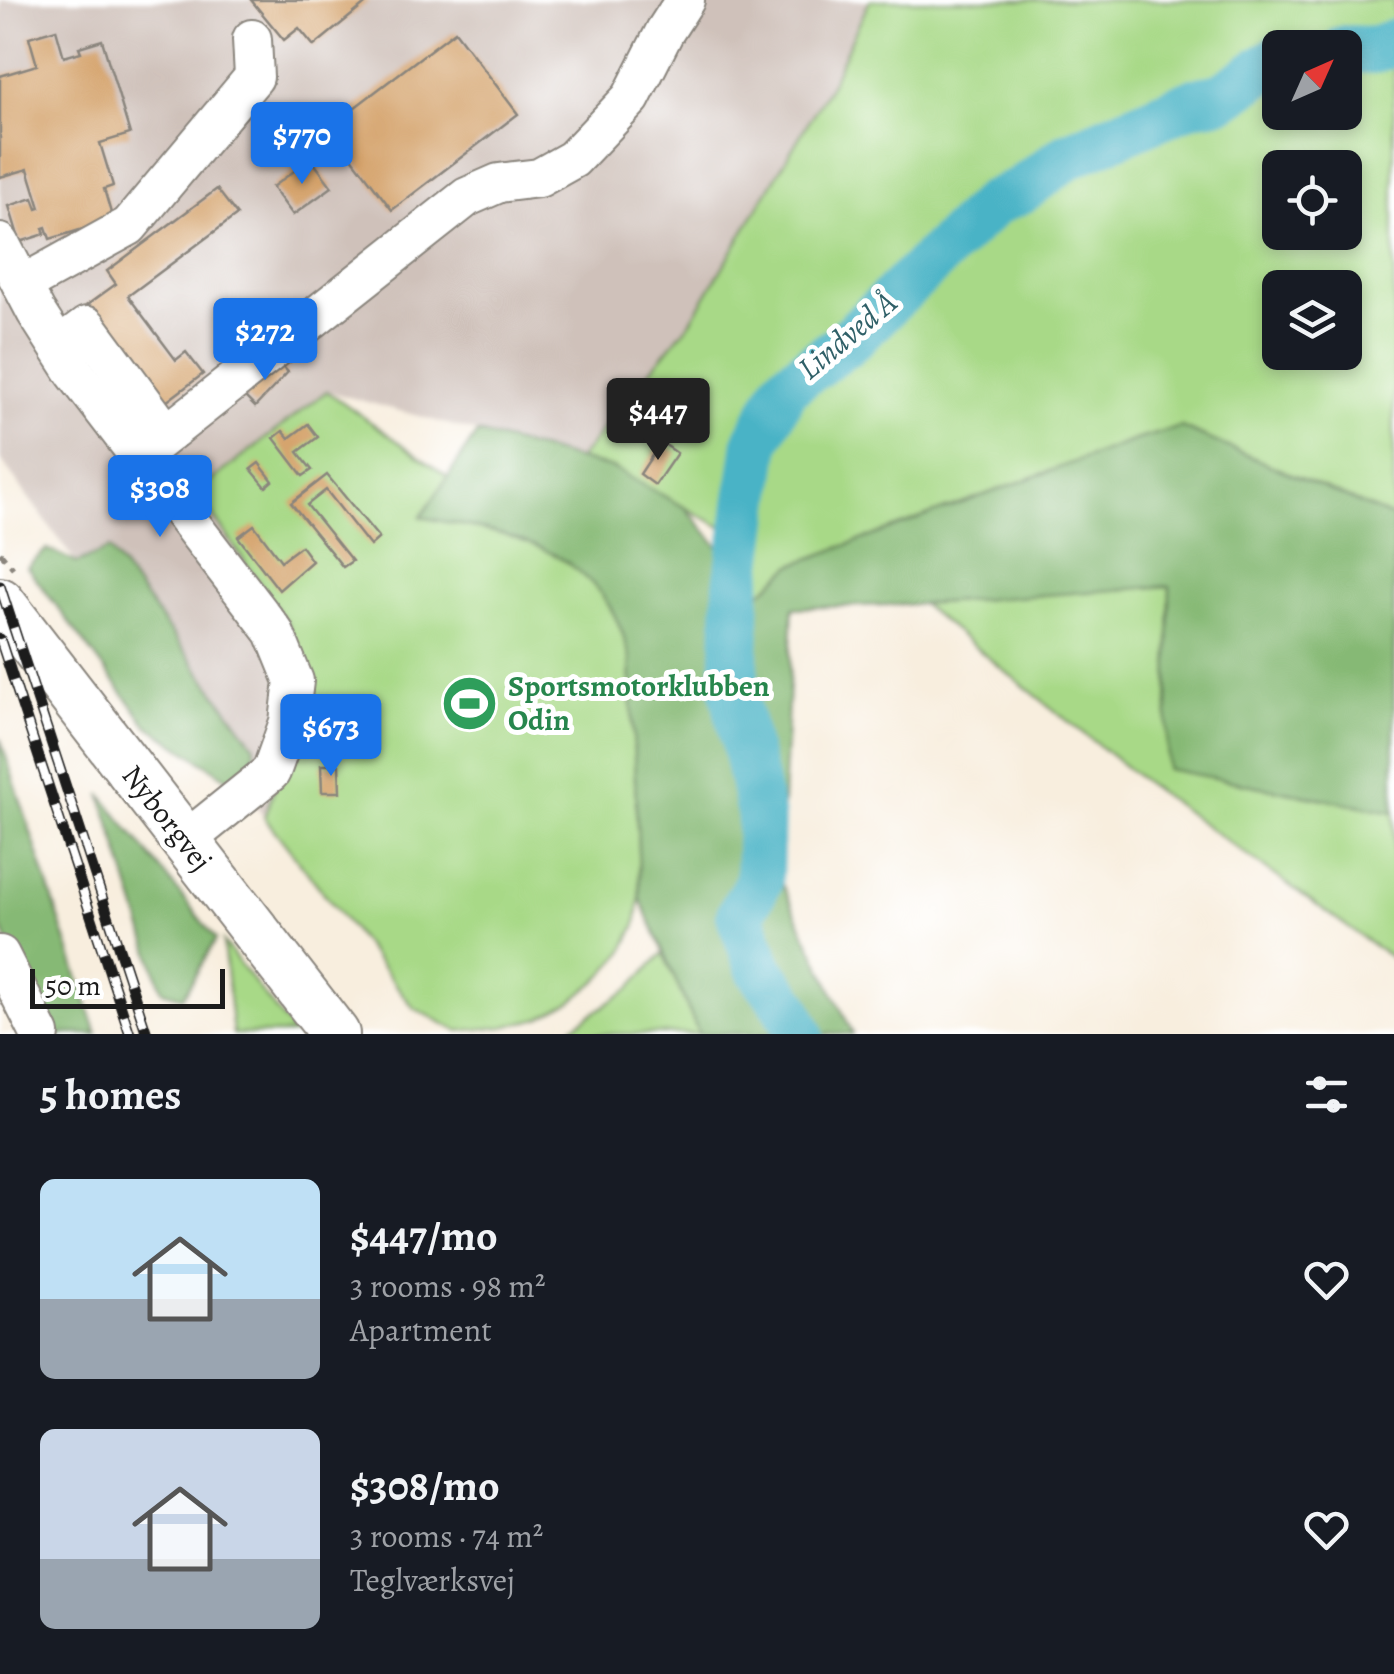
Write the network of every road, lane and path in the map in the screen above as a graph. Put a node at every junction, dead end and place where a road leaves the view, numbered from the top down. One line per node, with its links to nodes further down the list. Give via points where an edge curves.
1 (685, 0): 5 (street, via 631,98 573,159 539,178 499,183 466,197)
2 (252, 39): 4 (street, via 254,77 128,226)
3 (0, 243): 4 (street)
4 (22, 285): 5 (street, via 58,347)
5 (152, 444): 7 (street, via 274,632 294,681 290,722 270,772)
6 (0, 602): 7 (main road, Nyborgvej)
7 (185, 841): 10 (main road, Nyborgvej)
8 (0, 954): 9 (street)
9 (40, 1034)
10 (334, 1034)

